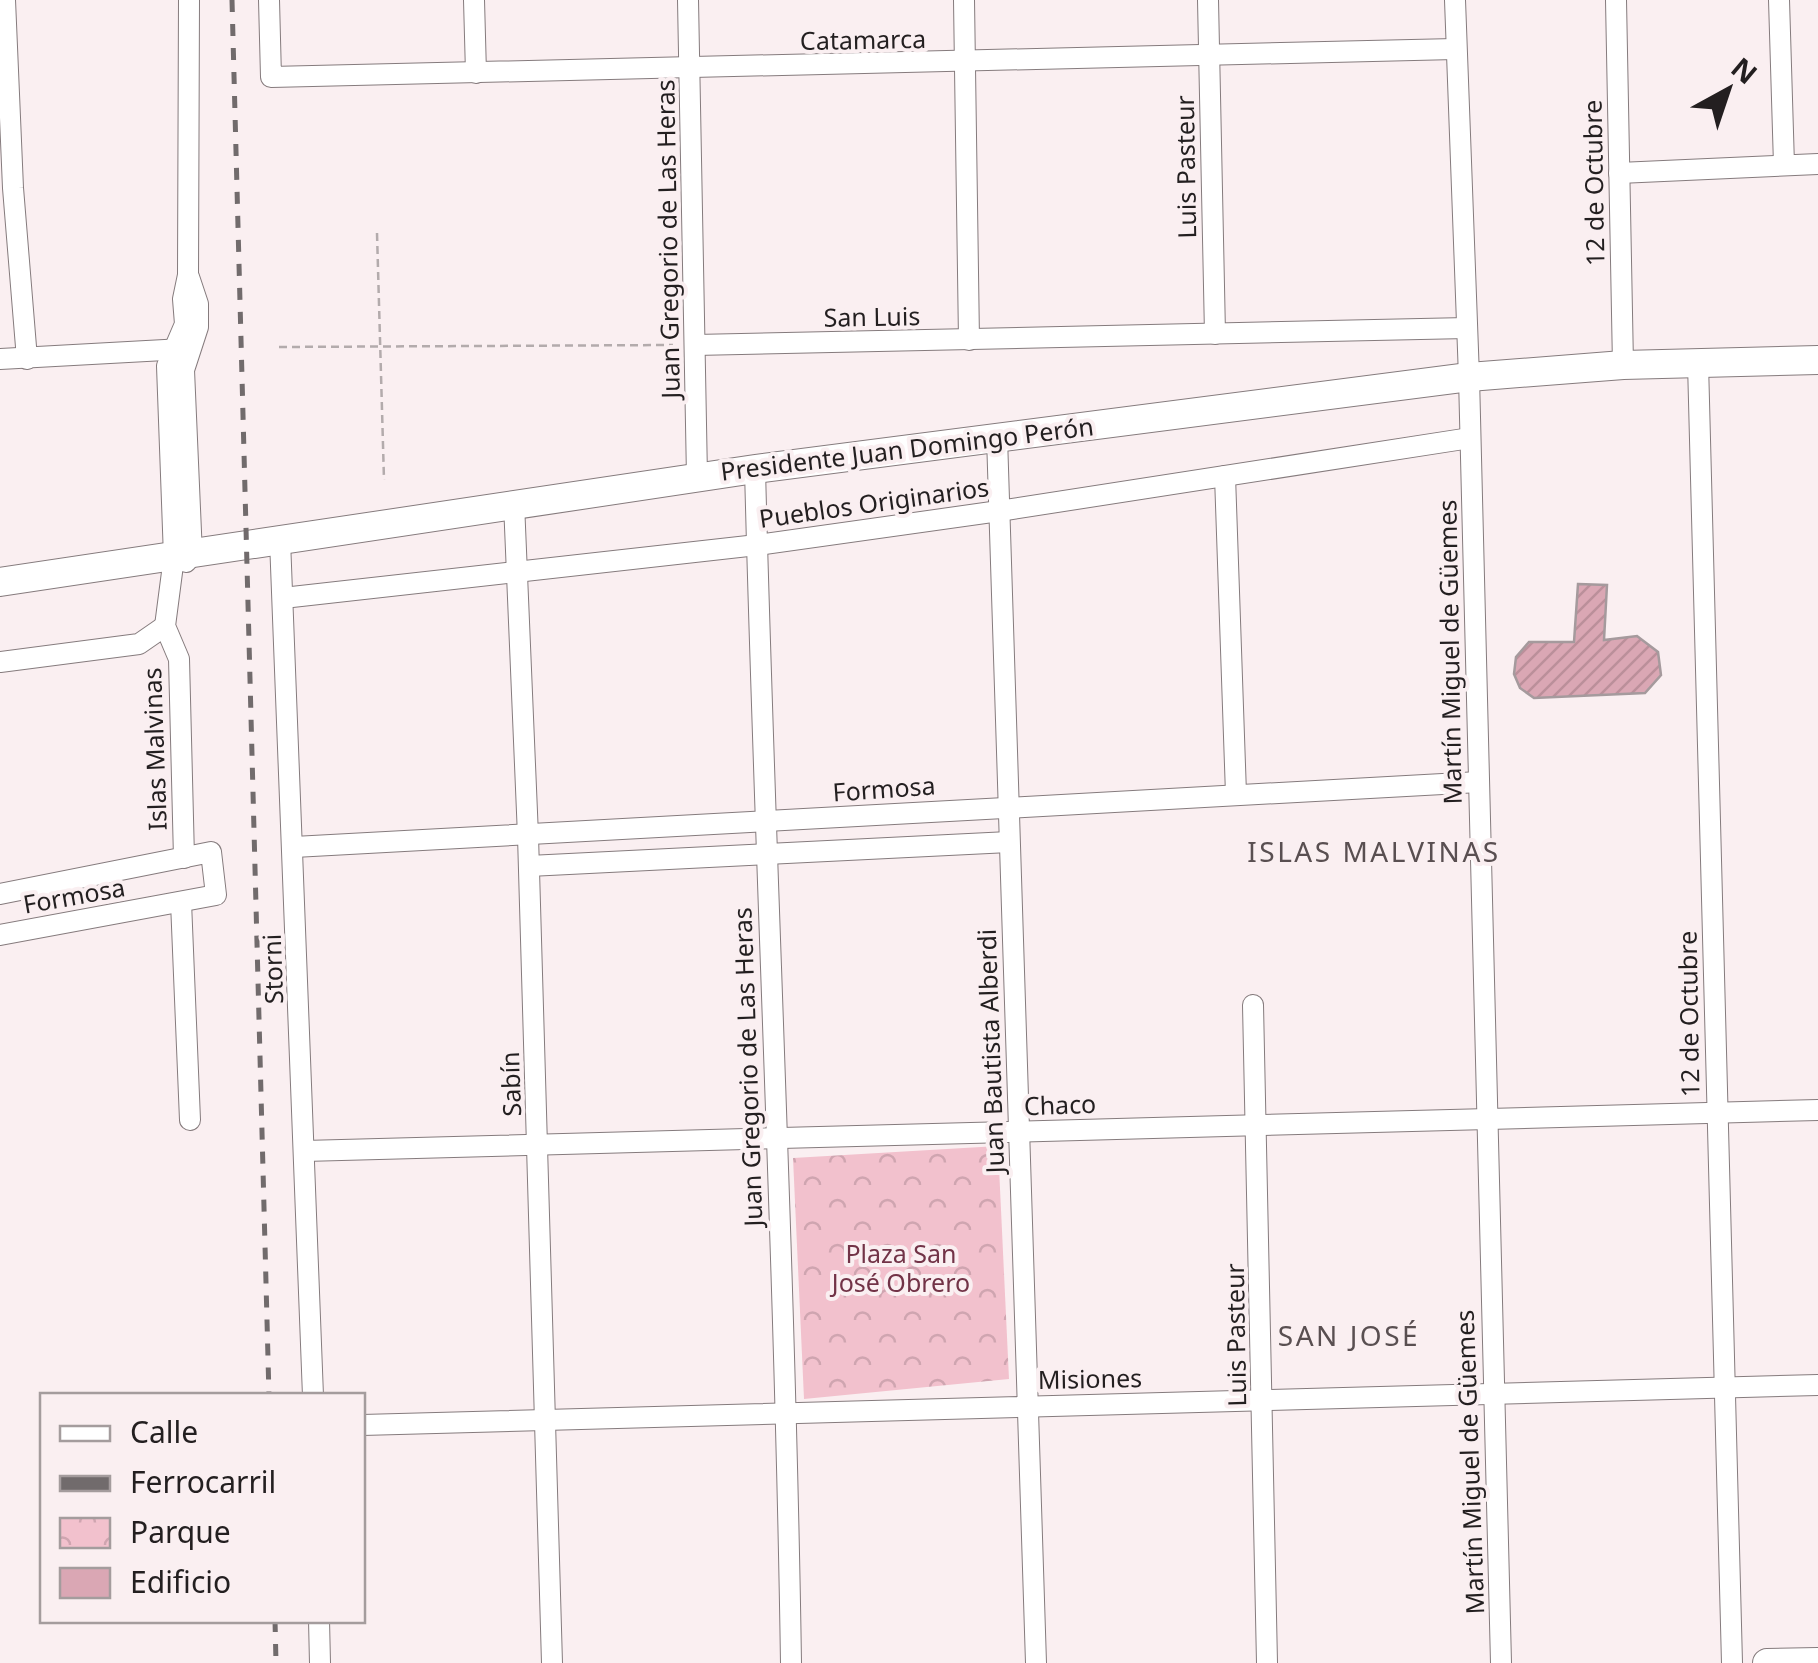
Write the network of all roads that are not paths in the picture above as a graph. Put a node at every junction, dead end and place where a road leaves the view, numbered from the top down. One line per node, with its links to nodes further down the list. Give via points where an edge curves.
1 (5, 0): 11 (street)
2 (189, 0): 25 (street, Islas Malvinas)
3 (269, 0): 16 (street, Catamarca, via 271,77)
4 (474, 0): 16 (street)
5 (688, 0): 15 (street, Juan Gregorio de Las Heras)
6 (964, 0): 14 (street)
7 (1208, 0): 13 (street, Luis Pasteur)
8 (1455, 0): 12 (street, Martín Miguel de Güemes)
9 (1616, 0): 19 (street, 12 de Octubre)
10 (1779, 0): 18 (street)
11 (3, 23): 20 (street)
12 (1456, 50): 13 (street, Catamarca); 21 (street, Martín Miguel de Güemes)
13 (1209, 58): 14 (street, Catamarca); 22 (street, Luis Pasteur)
14 (966, 63): 15 (street, Catamarca); 23 (street)
15 (690, 69): 16 (street, Catamarca); 24 (street, Juan Gregorio de Las Heras)
16 (476, 73)
17 (1818, 164): 18 (street)
18 (1784, 166): 19 (street)
19 (1619, 173): 30 (street, 12 de Octubre)
20 (7, 188): 26 (street)
21 (1467, 328): 22 (street, San Luis); 31 (street, Martín Miguel de Güemes)
22 (1215, 334): 23 (street, San Luis)
23 (969, 340): 24 (street, San Luis)
24 (695, 345): 36 (street, Juan Gregorio de Las Heras)
25 (182, 348): 26 (street); 41 (street, Islas Malvinas, via 167,366)
26 (28, 358): 27 (street)
27 (0, 359)
28 (1818, 360): 29 (main road, Presidente Juan Domingo Perón)
29 (1698, 363): 30 (main road, Presidente Juan Domingo Perón); 62 (street, 12 de Octubre)
30 (1623, 365): 31 (main road, Presidente Juan Domingo Perón)
31 (1468, 377): 32 (main road, Presidente Juan Domingo Perón); 33 (street, Martín Miguel de Güemes)
32 (997, 438): 34 (main road, Presidente Juan Domingo Perón); 38 (street, Juan Bautista Alberdi)
33 (1470, 438): 35 (street, Pueblos Originarios); 47 (street, Martín Miguel de Güemes)
34 (755, 469): 36 (main road, Presidente Juan Domingo Perón); 40 (street, Juan Gregorio de Las Heras)
35 (1224, 476): 38 (street, Pueblos Originarios); 48 (street)
36 (698, 477): 37 (main road, Presidente Juan Domingo Perón)
37 (514, 503): 39 (main road, Presidente Juan Domingo Perón); 42 (street, Sabín)
38 (999, 511): 40 (street, Pueblos Originarios); 49 (street, Juan Bautista Alberdi)
39 (280, 540): 41 (main road, Presidente Juan Domingo Perón); 44 (street, Storni)
40 (757, 544): 42 (street, Pueblos Originarios); 50 (street, Juan Gregorio de Las Heras)
41 (179, 564): 43 (main road, Presidente Juan Domingo Perón); 45 (street, Islas Malvinas)
42 (517, 570): 44 (street, Pueblos Originarios); 51 (street, Sabín)
43 (0, 582)
44 (283, 598): 53 (street, Storni)
45 (165, 626): 46 (street, via 139,644); 55 (street, Islas Malvinas, via 179,659)
46 (0, 662)
47 (1479, 782): 48 (street, Formosa); 64 (street, Martín Miguel de Güemes)
48 (1236, 794): 49 (street, Formosa)
49 (1008, 805): 50 (street, Formosa); 52 (street, Juan Bautista Alberdi)
50 (764, 822): 51 (street, Formosa); 54 (street, Juan Gregorio de Las Heras)
51 (528, 836): 53 (street, Formosa); 56 (street, Sabín)
52 (1009, 842): 54 (street); 66 (street, Juan Bautista Alberdi)
53 (294, 846): 69 (street, Storni)
54 (765, 855): 56 (street); 67 (street, Juan Gregorio de Las Heras)
55 (184, 858): 57 (street, Formosa); 58 (street, Formosa, via 212,852 216,895)
56 (529, 866): 68 (street, Sabín)
57 (0, 894)
58 (181, 902): 59 (street, Formosa); 63 (street)
59 (0, 935)
60 (1253, 1005): 65 (street, Luis Pasteur)
61 (1818, 1110): 62 (street, Chaco)
62 (1717, 1112): 64 (street, Chaco); 71 (street, 12 de Octubre)
63 (190, 1120)
64 (1487, 1120): 65 (street, Chaco); 73 (street, Martín Miguel de Güemes)
65 (1257, 1124): 66 (street, Chaco); 74 (street, Luis Pasteur)
66 (1018, 1131): 67 (street, Chaco); 75 (street, Juan Bautista Alberdi)
67 (775, 1138): 68 (street, Chaco); 76 (street, Juan Gregorio de Las Heras)
68 (538, 1146): 69 (street, Chaco); 77 (street, Sabín)
69 (304, 1151): 72 (street, Storni)
70 (1818, 1385): 71 (street, Misiones)
71 (1726, 1388): 73 (street, Misiones); 87 (street, 12 de Octubre)
72 (313, 1393)
73 (1493, 1394): 74 (street, Misiones); 86 (street, Martín Miguel de Güemes)
74 (1262, 1403): 75 (street, Misiones); 85 (street, Luis Pasteur)
75 (1027, 1405): 76 (street, Misiones); 84 (street, Juan Bautista Alberdi)
76 (787, 1415): 77 (street, Misiones); 83 (street, Juan Gregorio de Las Heras)
77 (543, 1420): 78 (street, Misiones); 82 (street, Sabín)
78 (365, 1425)
79 (319, 1623): 81 (street)
80 (1818, 1662): 88 (main road)
81 (320, 1663)
82 (552, 1663)
83 (790, 1663)
84 (1036, 1663)
85 (1267, 1663)
86 (1501, 1663)
87 (1732, 1663)
88 (1767, 1663)

